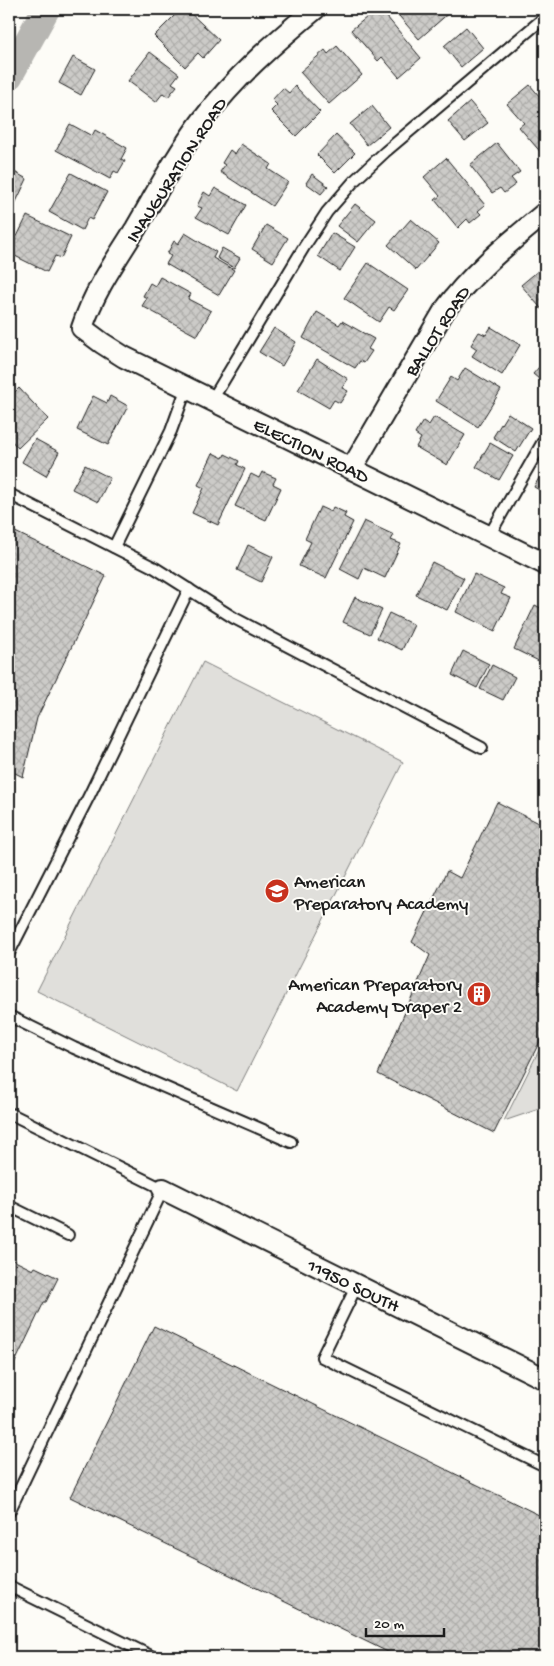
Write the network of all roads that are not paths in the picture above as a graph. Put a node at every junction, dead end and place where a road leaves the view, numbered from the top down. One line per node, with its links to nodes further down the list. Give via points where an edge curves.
1 (315, 9): 4 (street, INAUGURATION ROAD, via 251,65 201,122 95,294)
2 (545, 17): 6 (lane, via 354,180 304,247)
3 (545, 213): 8 (street, BALLOT ROAD, via 492,257 458,291)
4 (82, 328): 5 (street, ELECTION ROAD, via 124,357)
5 (187, 387): 6 (street, ELECTION ROAD); 11 (lane, via 171,431)
6 (212, 400): 8 (street, ELECTION ROAD)
7 (545, 438): 10 (lane)
8 (352, 468): 10 (street, ELECTION ROAD)
9 (9, 494): 11 (lane)
10 (489, 536): 12 (street, ELECTION ROAD)
11 (114, 547): 13 (lane)
12 (545, 564)
13 (189, 589): 14 (lane, via 234,618); 15 (lane)
14 (482, 748)
15 (9, 953)
16 (9, 1016): 18 (lane, via 74,1048)
17 (9, 1114): 19 (lane)
18 (291, 1142)
19 (163, 1189): 22 (street, 11950 SOUTH); 25 (lane)
20 (9, 1206): 21 (lane)
21 (68, 1234)
22 (357, 1285): 23 (street, 11950 SOUTH); 24 (lane, via 322,1358)
23 (545, 1379)
24 (545, 1466)
25 (9, 1512)
26 (9, 1586): 27 (lane)
27 (153, 1657)

